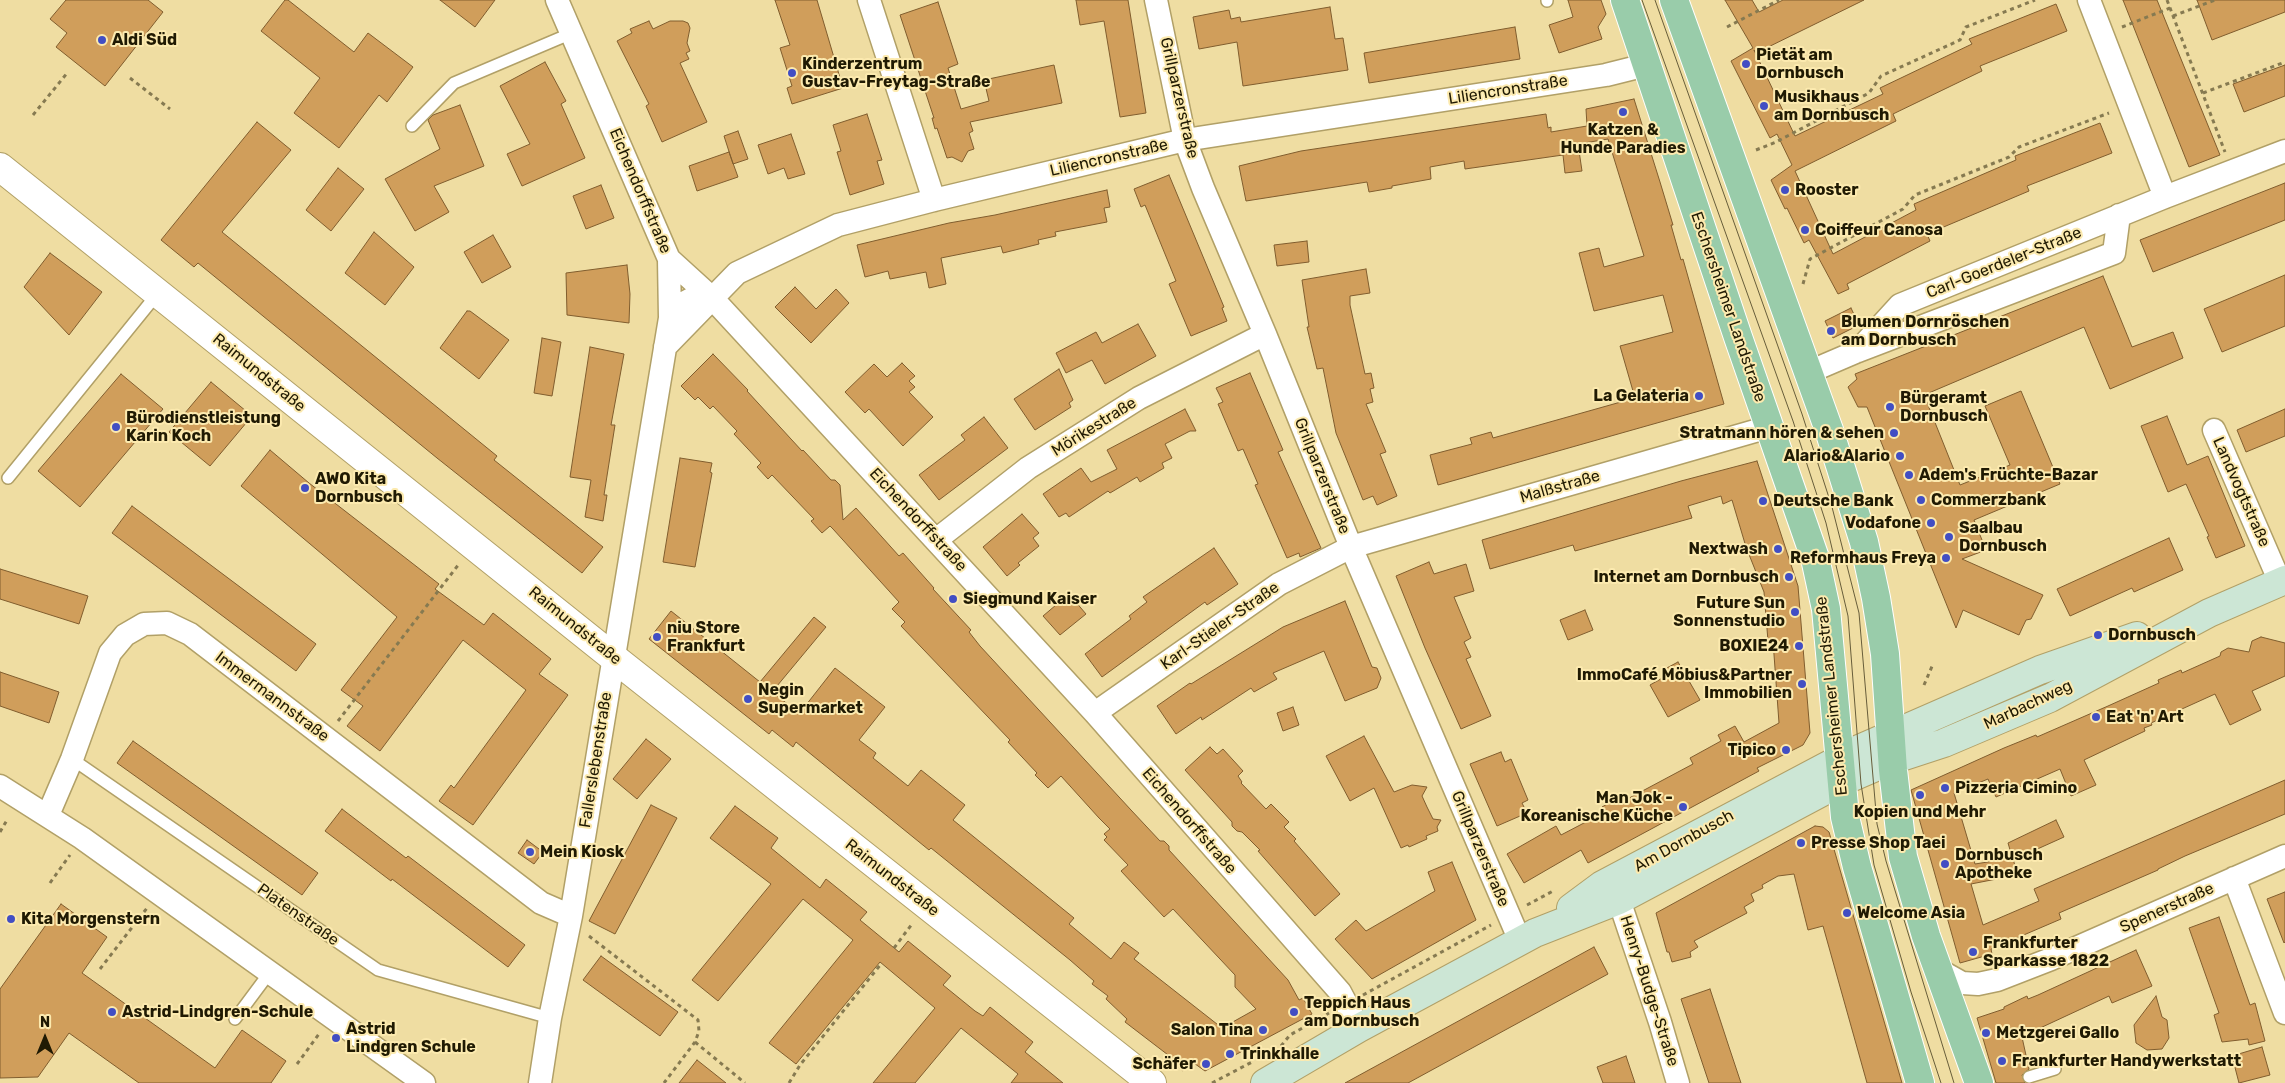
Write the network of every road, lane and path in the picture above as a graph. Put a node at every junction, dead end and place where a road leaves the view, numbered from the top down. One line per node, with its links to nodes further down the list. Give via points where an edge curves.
1 (557, 0): 14 (street, Eichendorffstraße)
2 (869, 0): 31 (street)
3 (1156, 0): 25 (street, Grillparzerstraße)
4 (1625, 0): 17 (main road, Eschersheimer Landstraße)
5 (1674, 0): 41 (main road)
6 (1779, 0): 13 (path)
7 (2035, 0): 26 (path, via 1966,27 1960,40 1881,76 1869,93)
8 (2089, 0): 15 (street)
9 (2167, 0): 11 (path)
10 (2215, 0): 12 (path)
11 (2170, 8): 12 (path); 15 (path)
12 (2173, 16): 20 (path)
13 (1726, 27)
14 (572, 33): 24 (lane, via 454,82); 33 (street, Eichendorffstraße)
15 (2103, 35): 30 (street)
16 (2285, 62): 20 (path)
17 (1646, 65): 25 (street, Liliencronstraße, via 1606,75); 42 (main road, Eschersheimer Landstraße)
18 (68, 72): 23 (path)
19 (130, 78): 21 (path)
20 (2203, 93): 28 (path)
21 (170, 109)
22 (2109, 113): 34 (path, via 2019,146 2009,157 1915,195 1903,208 1810,259)
23 (33, 115)
24 (412, 126)
25 (1185, 140): 31 (street, Liliencronstraße); 38 (street, Grillparzerstraße)
26 (1756, 150)
27 (2285, 151): 30 (street, Carl-Goerdeler-Straße)
28 (2228, 160)
29 (0, 167): 35 (street, Raimundstraße)
30 (2165, 197): 32 (street, Carl-Goerdeler-Straße)
31 (934, 200): 36 (street, Liliencronstraße, via 838,225 737,273)
32 (2119, 216): 40 (street, Carl-Goerdeler-Straße, via 1900,305); 40 (street, via 2114,253)
33 (668, 259): 36 (street, Eichendorffstraße); 37 (street, Fallerslebenstraße)
34 (1803, 284)
35 (158, 293): 44 (lane); 49 (street, Raimundstraße)
36 (713, 299): 37 (street, via 693,298 680,305); 39 (street); 45 (street, Eichendorffstraße)
37 (670, 318): 39 (street, Fallerslebenstraße)
38 (1265, 334): 45 (street, Mörikestraße, via 1139,398 1028,468); 46 (street, Grillparzerstraße)
39 (665, 347): 49 (street, Fallerslebenstraße)
40 (1858, 351): 41 (street)
41 (1809, 372): 54 (main road, via 1839,458 1871,570 1885,654)
42 (1769, 427): 46 (street, Malßstraße); 56 (main road, Eschersheimer Landstraße, via 1815,558 1826,609)
43 (2214, 430): 48 (street, Landvogtstraße)
44 (8, 478)
45 (936, 540): 52 (street, Eichendorffstraße)
46 (1351, 547): 52 (street, Karl-Stieler-Straße, via 1279,584); 69 (street, Grillparzerstraße)
47 (460, 564): 53 (path)
48 (2283, 581): 54 (main road, Marbachweg, via 2209,613 2050,698 1944,742)
49 (614, 658): 67 (street, Fallerslebenstraße); 90 (street, Raimundstraße)
50 (1933, 664): 51 (path)
51 (1924, 685)
52 (1095, 713): 78 (street, Eichendorffstraße, via 1340,992)
53 (325, 738): 55 (street, Immermannstraße, via 190,634 167,623 144,624 125,636 110,653); 67 (street, Immermannstraße, via 541,903)
54 (1891, 748): 56 (main road, Marbachweg); 73 (main road, via 1903,857)
55 (72, 759): 58 (street, Immermannstraße); 76 (lane, Platenstraße, via 378,970)
56 (1840, 770): 66 (main road, Am Dornbusch); 69 (main road, Am Dornbusch, via 1602,885); 94 (main road, Eschersheimer Landstraße, via 1845,817 1857,867)
57 (0, 786): 58 (street)
58 (48, 815): 61 (street)
59 (7, 820): 60 (path)
60 (0, 832)
61 (82, 838): 64 (path); 65 (street)
62 (2285, 856): 63 (street, Spenerstraße)
63 (2234, 878): 73 (street, Spenerstraße, via 2043,962 1989,982 1962,982); 75 (street)
64 (50, 883)
65 (158, 892): 72 (path); 74 (street)
66 (1619, 900): 69 (main road, Am Dornbusch); 93 (street, Henry-Budge-Straße)
67 (571, 919): 76 (street, Fallerslebenstraße); 80 (path, via 698,1020 699,1031)
68 (912, 924): 70 (path)
69 (1527, 937): 78 (main road, Am Dornbusch)
70 (894, 948)
71 (881, 964): 89 (path, via 800,1065)
72 (100, 969)
73 (1937, 969): 95 (main road)
74 (270, 972): 77 (lane); 85 (street)
75 (2285, 1013)
76 (550, 1018): 86 (street, Fallerslebenstraße)
77 (235, 1019)
78 (1359, 1028): 92 (main road, Am Dornbusch)
79 (321, 1032): 81 (path)
80 (694, 1042): 87 (path); 88 (path)
81 (297, 1064)
82 (2055, 1069): 84 (lane)
83 (1227, 1076): 91 (path)
84 (2029, 1077)
85 (424, 1083)
86 (540, 1083)
87 (664, 1083)
88 (744, 1083)
89 (790, 1083)
90 (1152, 1083)
91 (1212, 1083)
92 (1265, 1083)
93 (1678, 1083)
94 (1920, 1083)
95 (1979, 1083)

